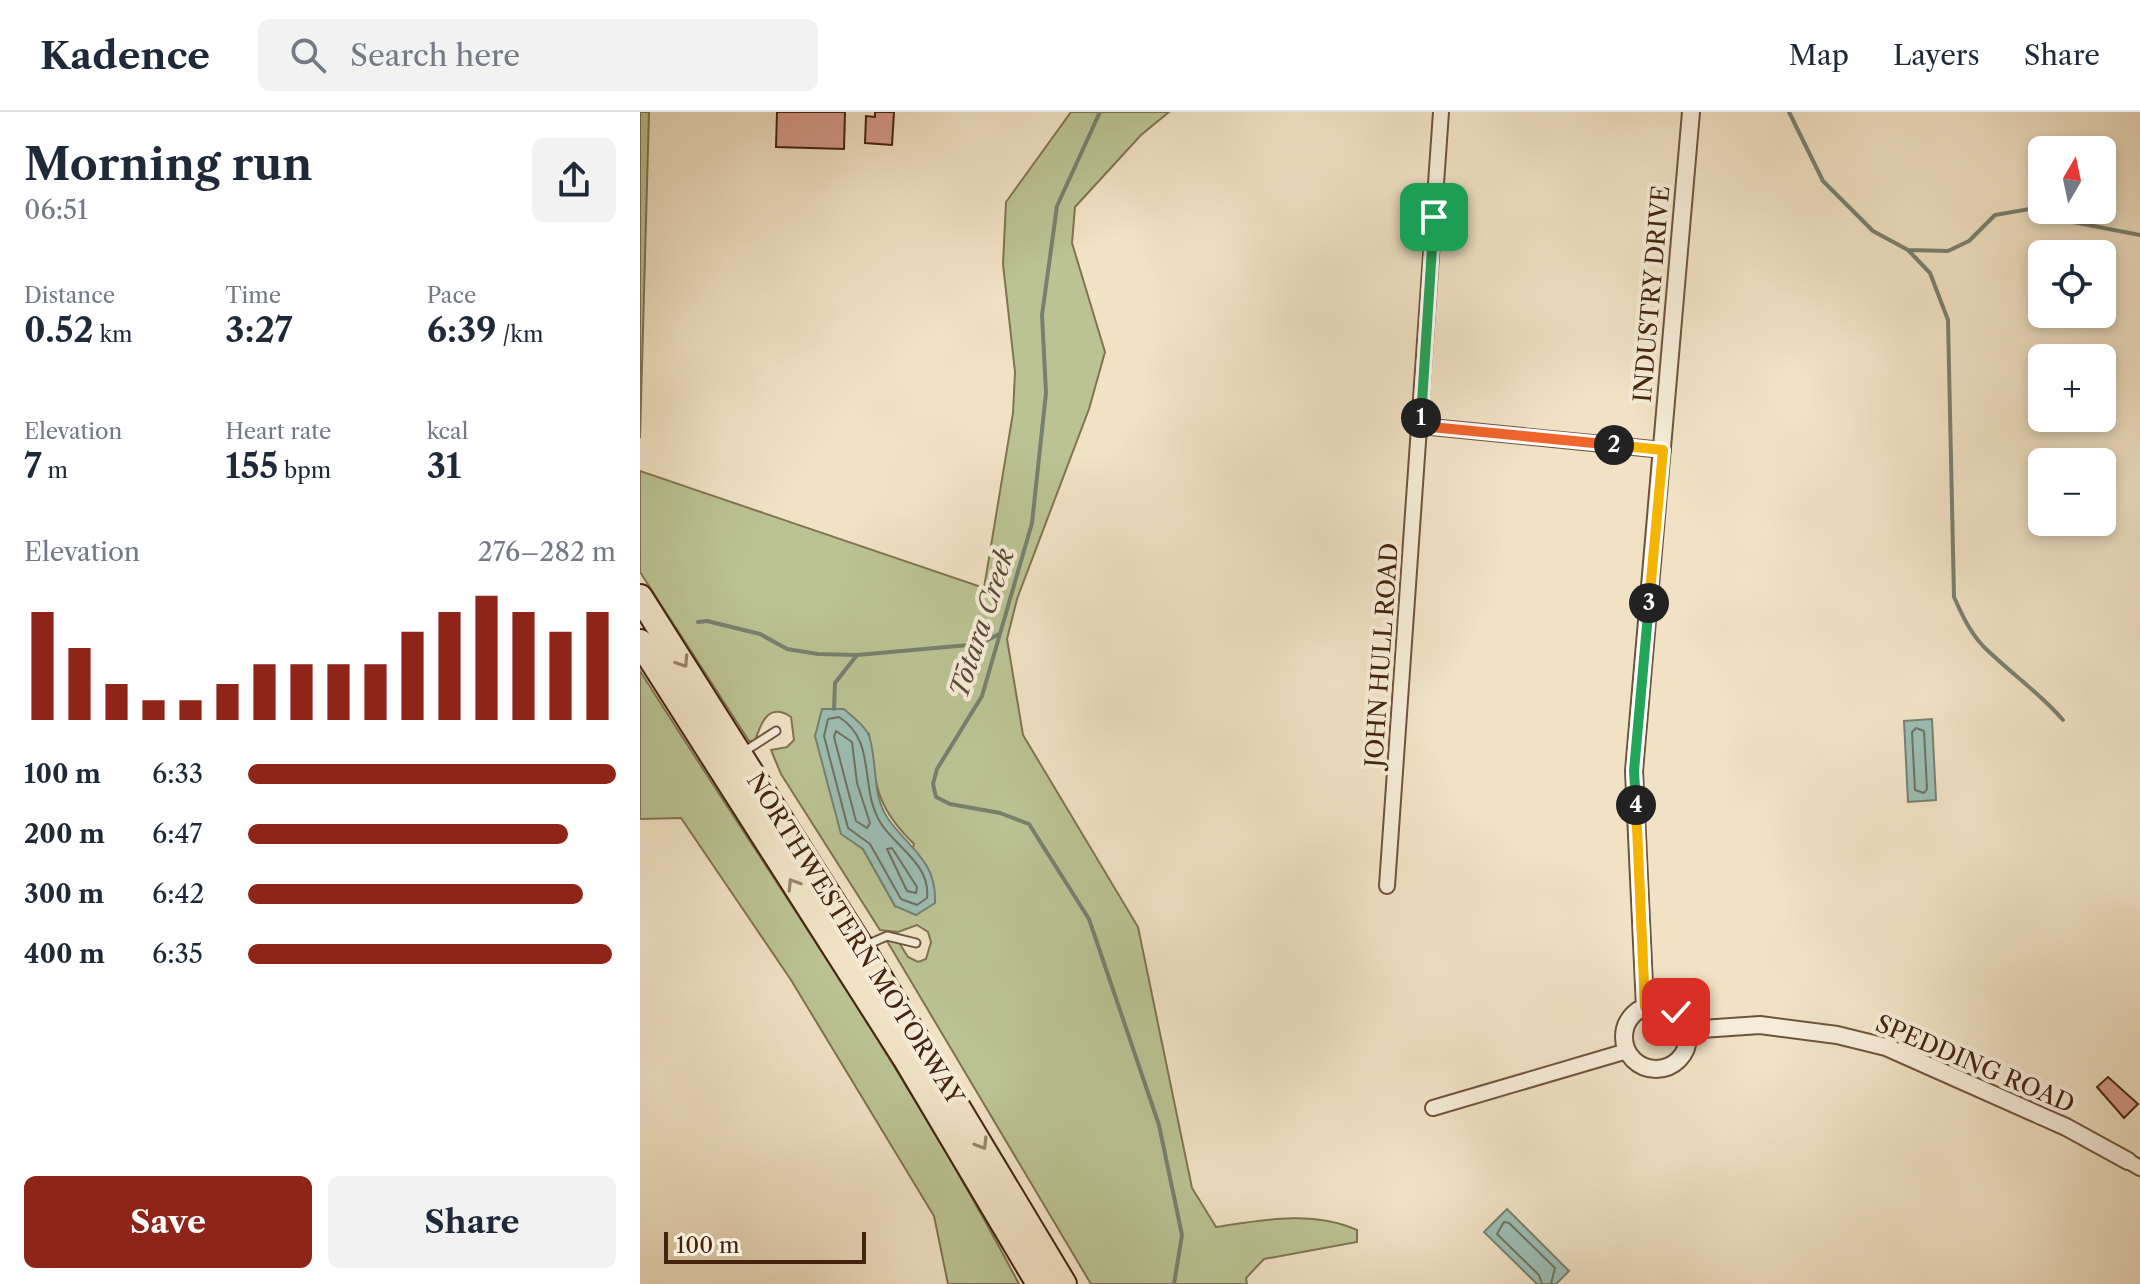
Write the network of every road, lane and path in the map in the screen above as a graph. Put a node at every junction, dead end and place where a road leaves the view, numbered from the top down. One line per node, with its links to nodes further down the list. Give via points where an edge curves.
1 (1441, 112): 3 (street, JOHN HULL ROAD)
2 (1691, 112): 4 (street, INDUSTRY DRIVE)
3 (1421, 426): 4 (street); 9 (street, JOHN HULL ROAD)
4 (1663, 450): 12 (street, INDUSTRY DRIVE, via 1634,771)
5 (640, 597): 8 (highway, NORTHWESTERN MOTORWAY, one-way to 8)
6 (640, 642): 17 (highway, NORTHWESTERN MOTORWAY, one-way to 6, via 905,1058)
7 (776, 731): 8 (lane)
8 (740, 754): 11 (highway, NORTHWESTERN MOTORWAY)
9 (1387, 886)
10 (916, 943): 11 (lane, via 879,936)
11 (862, 948): 18 (highway, NORTHWESTERN MOTORWAY, one-way to 18)
12 (1645, 1007): 13 (street, via 1667,1007); 14 (street, via 1628,1020)
13 (1687, 1030): 14 (street, via 1685,1051 1671,1066 1641,1066); 16 (street, SPEDDING ROAD, via 1760,1025 1886,1047 2066,1127)
14 (1627, 1051): 15 (street)
15 (1433, 1108)
16 (2134, 1165)
17 (1039, 1284)
18 (1064, 1284)

